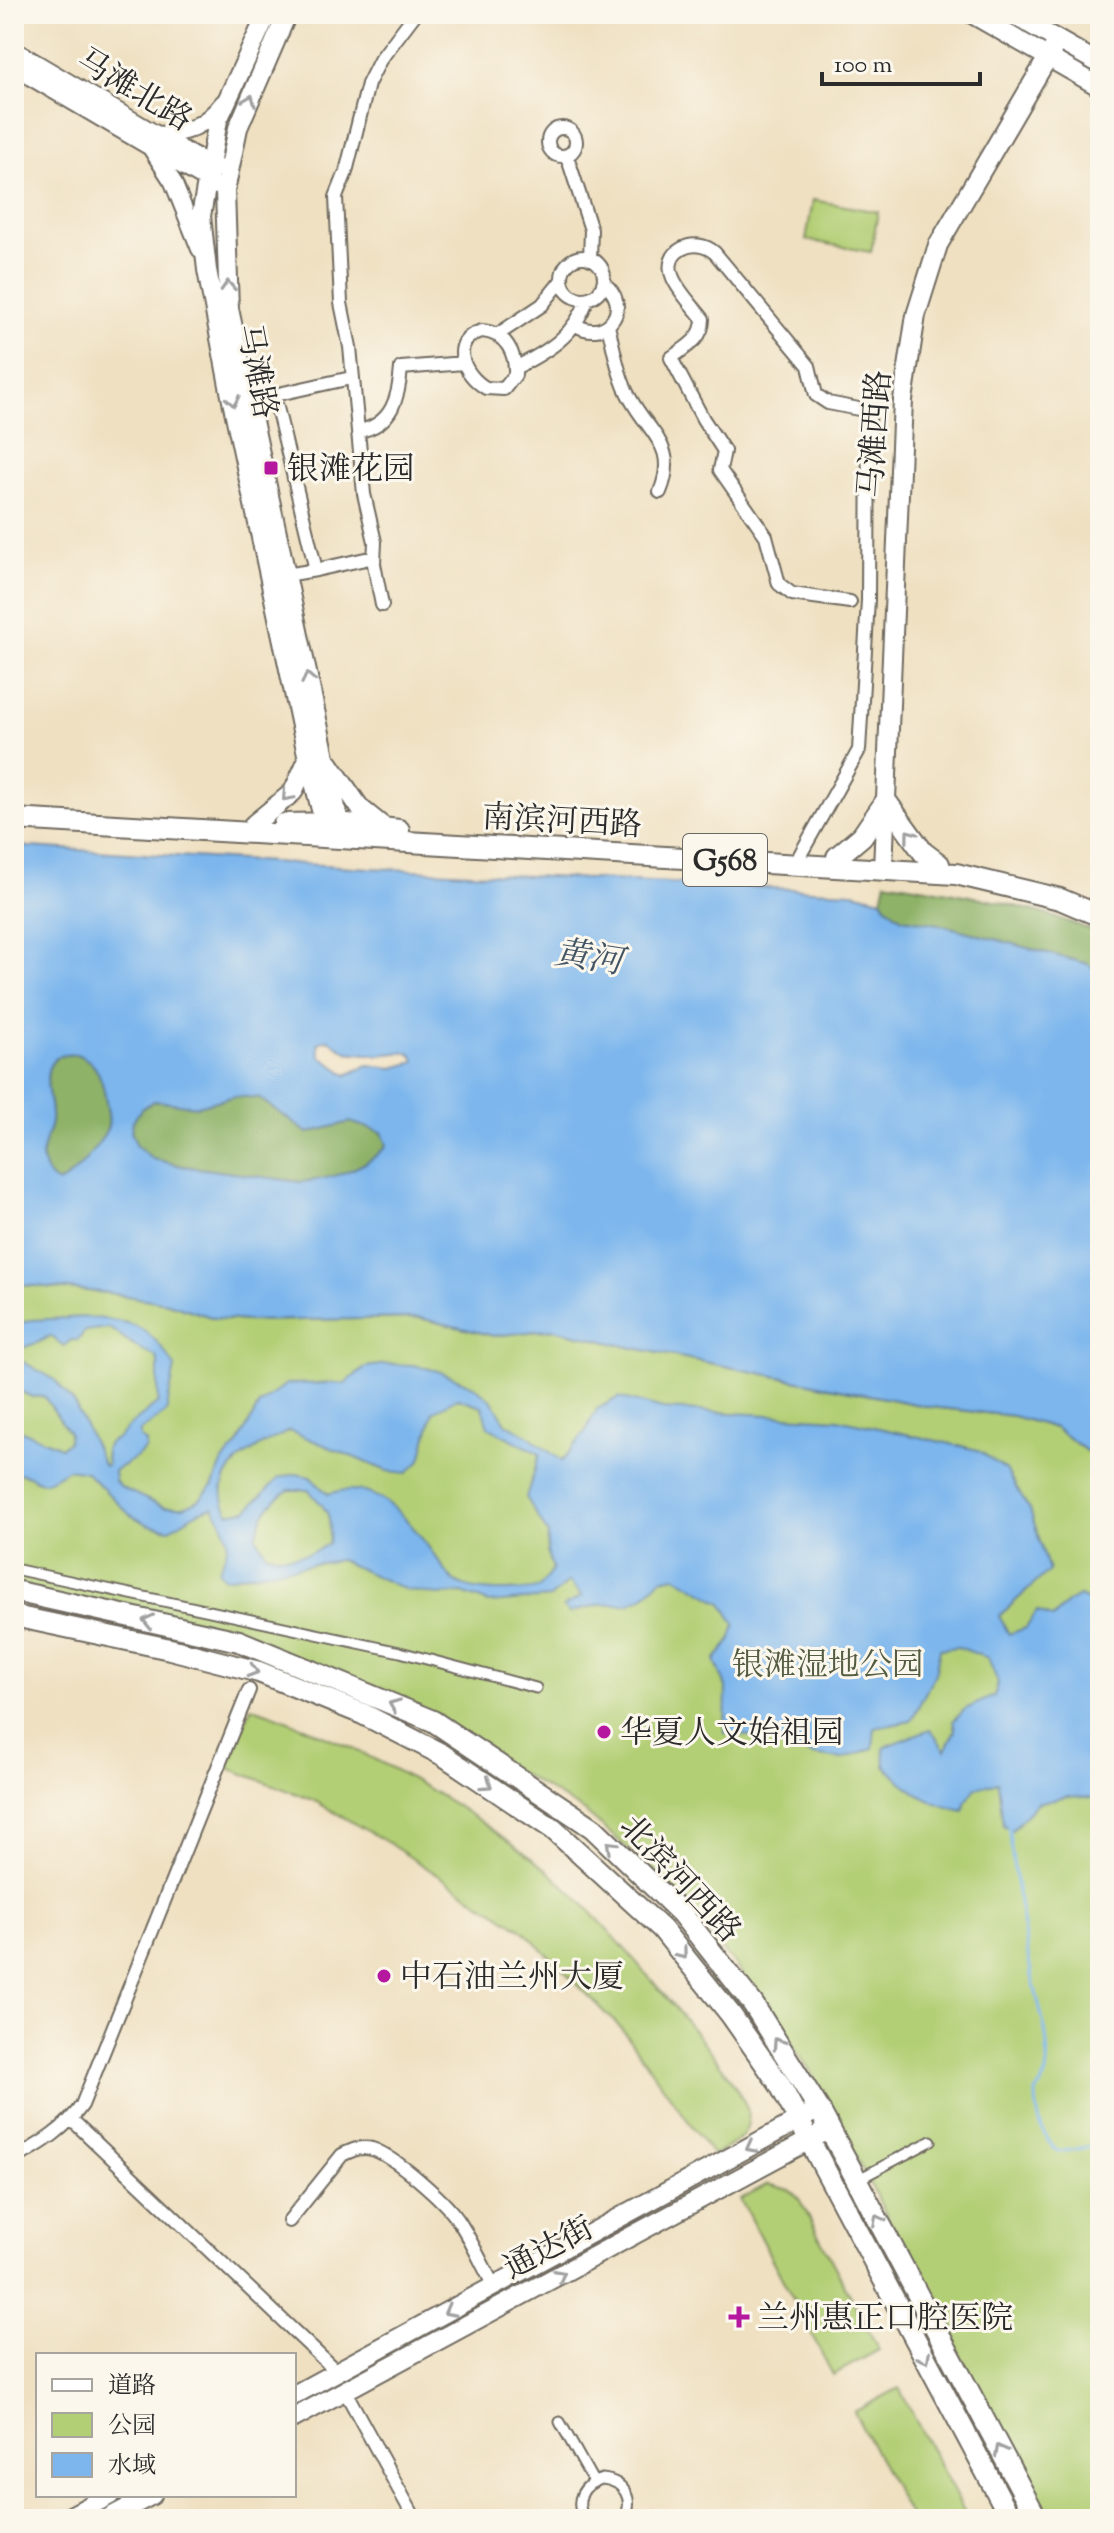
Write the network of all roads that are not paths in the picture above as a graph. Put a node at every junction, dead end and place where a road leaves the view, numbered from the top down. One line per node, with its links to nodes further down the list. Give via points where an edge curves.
1 (267, 14): 12 (main road, 马滩路)
2 (287, 14): 16 (main road, 马滩路, one-way to 2, via 238,128)
3 (415, 14): 27 (street, via 368,84 336,197)
4 (972, 14): 8 (main road)
5 (1012, 14): 6 (main road)
6 (1058, 40): 8 (main road, 马滩西路); 9 (main road)
7 (14, 50): 13 (street, 马滩北路)
8 (1050, 58): 11 (main road); 36 (main road, 马滩西路, via 938,245 916,315 903,400)
9 (1100, 64)
10 (14, 67): 13 (street, 马滩北路)
11 (1100, 87)
12 (224, 102): 13 (street, via 195,128); 15 (main road, 马滩路)
13 (152, 139): 15 (street, 马滩北路); 18 (street)
14 (567, 156): 17 (street, via 591,230)
15 (209, 172): 16 (street, 马滩北路); 18 (main road, 马滩路, via 201,216)
16 (227, 183): 32 (main road, 马滩路, one-way to 16, via 229,309)
17 (590, 259): 19 (street, via 568,264); 20 (street, via 602,271)
18 (207, 270): 35 (main road, 马滩路, one-way to 35)
19 (562, 280): 21 (street, via 570,295); 24 (street, via 542,305)
20 (603, 283): 21 (street); 23 (street, via 618,303)
21 (587, 299): 22 (street)
22 (576, 325): 23 (street, via 592,331); 26 (street)
23 (608, 326): 29 (street, via 629,396 665,451)
24 (497, 335): 25 (street, via 482,331 468,338 460,352); 26 (street, via 511,349)
25 (464, 363): 26 (street, via 478,383 492,390 509,385); 28 (street, via 401,368 393,408 376,425)
26 (515, 368)
27 (351, 378): 28 (street); 31 (street, via 274,395)
28 (359, 431): 30 (street)
29 (660, 492)
30 (374, 557): 31 (street); 34 (street)
31 (316, 570): 32 (street)
32 (286, 575): 35 (main road, 马滩路, one-way to 32)
33 (850, 602): 42 (street, via 792,594 779,584 766,536 720,470 724,451 671,358 698,337 703,325 671,270 675,255 687,245 702,245 715,253 809,366 816,395 828,403 869,411 868,600 859,750)
34 (382, 605)
35 (316, 756): 39 (main road, one-way to 39, via 293,792); 40 (main road, via 360,808); 41 (main road, 马滩路)
36 (886, 801): 43 (main road, via 862,836); 44 (main road, 马滩西路); 45 (main road, one-way to 36, via 923,852)
37 (14, 811): 39 (main road, 南滨河西路 / G568)
38 (14, 819): 41 (main road, 南滨河西路 / G568)
39 (254, 824): 41 (main road, 南滨河西路 / G568)
40 (386, 829): 41 (main road, 南滨河西路 / G568); 42 (main road, 南滨河西路 / G568)
41 (334, 832): 44 (main road, 南滨河西路 / G568)
42 (800, 855): 43 (main road, 南滨河西路 / G568)
43 (837, 857): 44 (main road, 南滨河西路 / G568)
44 (884, 864): 45 (main road, 南滨河西路 / G568); 47 (main road, 南滨河西路 / G568, via 956,874 1060,899)
45 (939, 864): 46 (main road, 南滨河西路 / G568, via 1064,890)
46 (1100, 905)
47 (1100, 916)
48 (14, 1569): 51 (street, via 400,1652)
49 (14, 1591): 53 (main road, 北滨河西路, one-way to 49, via 753,2004 681,1913 593,1828 433,1721 239,1641)
50 (14, 1616): 56 (main road, 北滨河西路, one-way to 56, via 259,1672 363,1714 443,1755 553,1829 662,1929 731,2015 780,2085)
51 (536, 1688)
52 (249, 1690): 54 (street)
53 (819, 2109): 55 (main road, 北滨河西路); 56 (main road, 通达街)
54 (72, 2120): 58 (street); 62 (street)
55 (830, 2129): 56 (main road, 通达街); 59 (main road, 北滨河西路)
56 (804, 2131): 61 (main road, 通达街, one-way to 61); 63 (main road, 通达街, one-way to 56); 75 (main road, 北滨河西路, one-way to 75)
57 (931, 2141): 59 (street)
58 (14, 2159)
59 (857, 2180): 76 (main road, 北滨河西路, one-way to 59)
60 (289, 2221): 61 (street, via 342,2155 369,2148 433,2192 457,2219)
61 (494, 2286): 62 (main road, 通达街, one-way to 62)
62 (337, 2372): 64 (main road, 通达街)
63 (345, 2391): 65 (main road, 通达街); 72 (street)
64 (296, 2394)
65 (296, 2417)
66 (560, 2422): 67 (street)
67 (593, 2481): 73 (street, via 580,2496); 74 (street, via 612,2480 627,2492)
68 (106, 2497): 70 (main road)
69 (148, 2497): 71 (main road)
70 (65, 2519)
71 (107, 2519)
72 (415, 2519)
73 (585, 2519)
74 (624, 2519)
75 (1011, 2519)
76 (1037, 2519)

